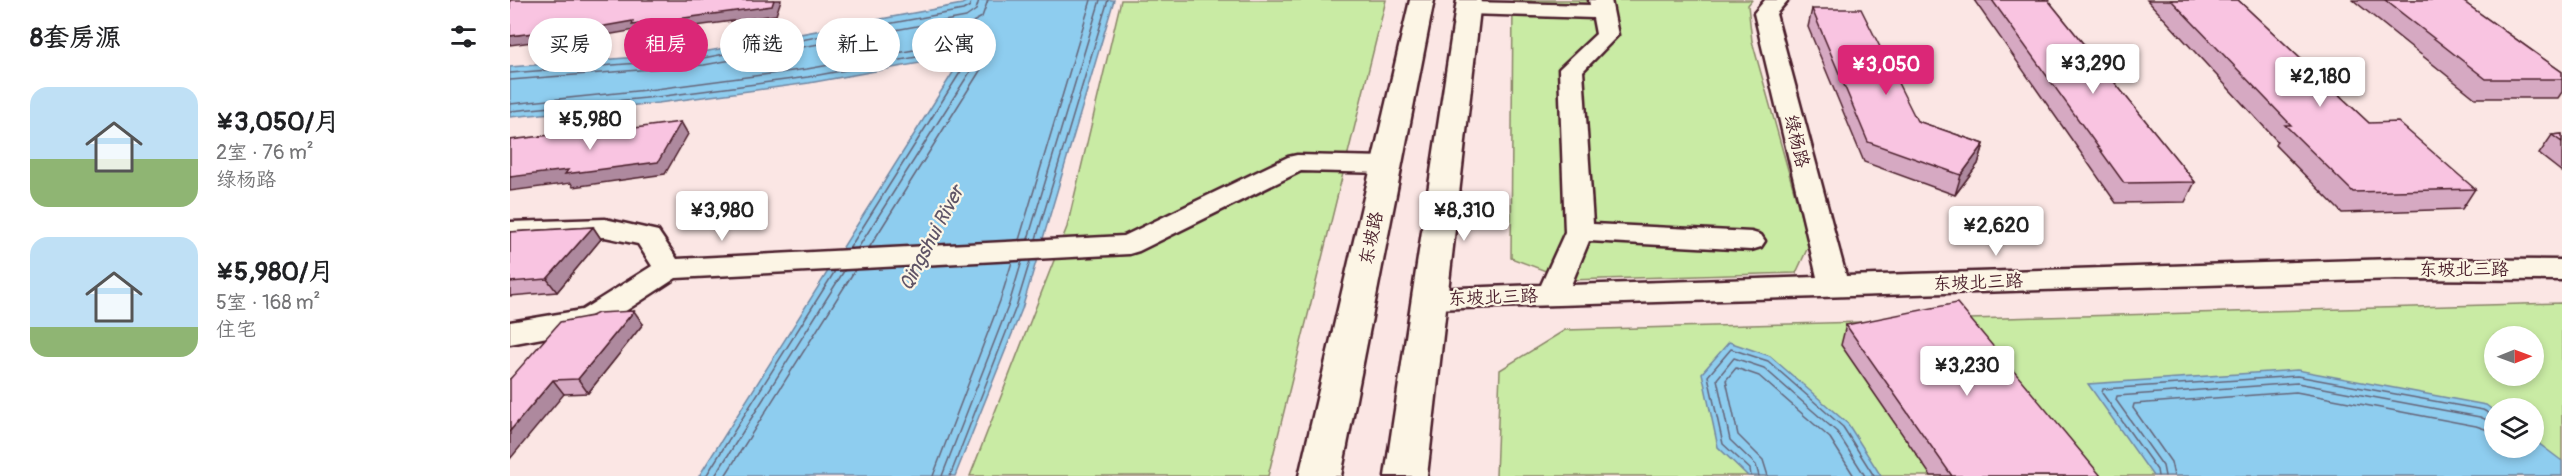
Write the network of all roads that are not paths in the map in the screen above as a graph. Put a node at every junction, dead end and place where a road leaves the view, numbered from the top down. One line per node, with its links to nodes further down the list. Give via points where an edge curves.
1 (1422, 0): 5 (main road, 东坡路)
2 (1777, 0): 11 (street, 绿杨路, via 1765,13)
3 (1468, 4): 4 (street); 13 (main road)
4 (1602, 6): 7 (street, via 1607,35 1571,69)
5 (1386, 165): 9 (street, via 1296,163 1129,246); 15 (main road, 东坡路)
6 (510, 231): 9 (street, via 606,228 648,237)
7 (1579, 232): 8 (street); 12 (street)
8 (1751, 241)
9 (669, 269): 14 (street, via 590,318)
10 (2562, 270): 11 (street, 东坡北三路, via 2396,269)
11 (1834, 286): 12 (street, 东坡北三路)
12 (1552, 295): 13 (street, 东坡北三路)
13 (1431, 299): 16 (main road)
14 (510, 333)
15 (1320, 476)
16 (1406, 476)

